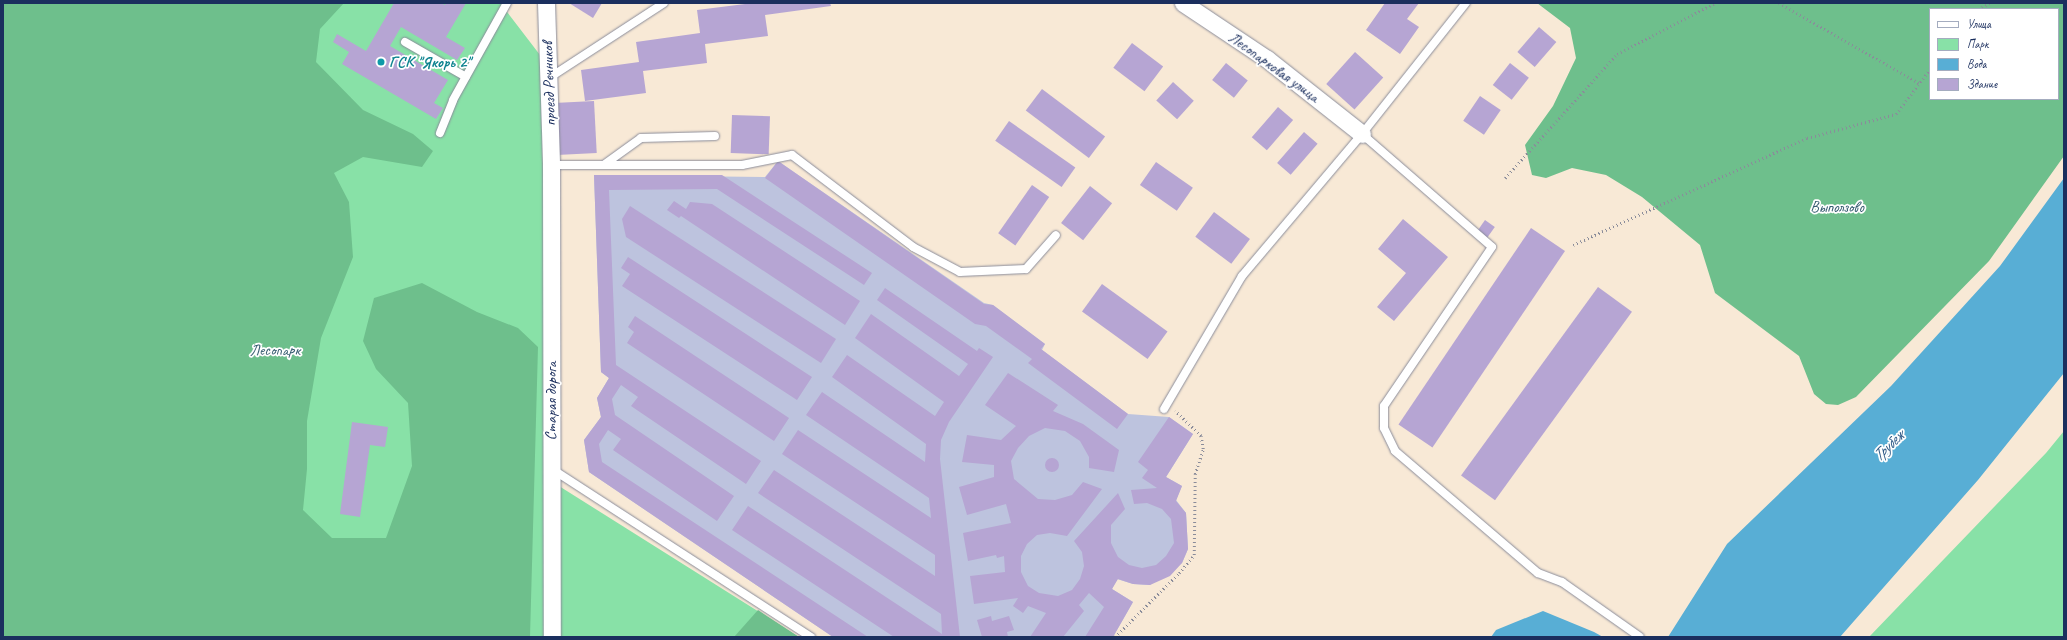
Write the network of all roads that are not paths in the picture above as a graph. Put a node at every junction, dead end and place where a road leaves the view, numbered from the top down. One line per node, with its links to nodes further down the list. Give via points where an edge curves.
1 (507, 3): 7 (lane)
2 (546, 3): 8 (street, проезд Речников)
3 (664, 3): 8 (lane)
4 (1183, 3): 10 (street, Лесопарковая улица, via 1267,59)
5 (1466, 3): 10 (lane)
6 (405, 42): 7 (lane)
7 (466, 77): 9 (lane, via 452,100)
8 (549, 78): 13 (street, проезд Речников)
9 (440, 134)
10 (1362, 134): 15 (lane, via 1242,276); 19 (lane, via 1492,248 1384,406 1384,428 1395,451 1538,573 1562,582)
11 (715, 136): 12 (lane, via 641,138)
12 (605, 164): 13 (lane); 14 (lane, via 742,165 792,155 913,247 960,272 1026,269)
13 (551, 165): 16 (street, Старая дорога)
14 (1056, 235)
15 (1166, 407)
16 (551, 468): 17 (street, Старая дорога); 18 (lane)
17 (552, 637)
18 (811, 637)
19 (1640, 637)

